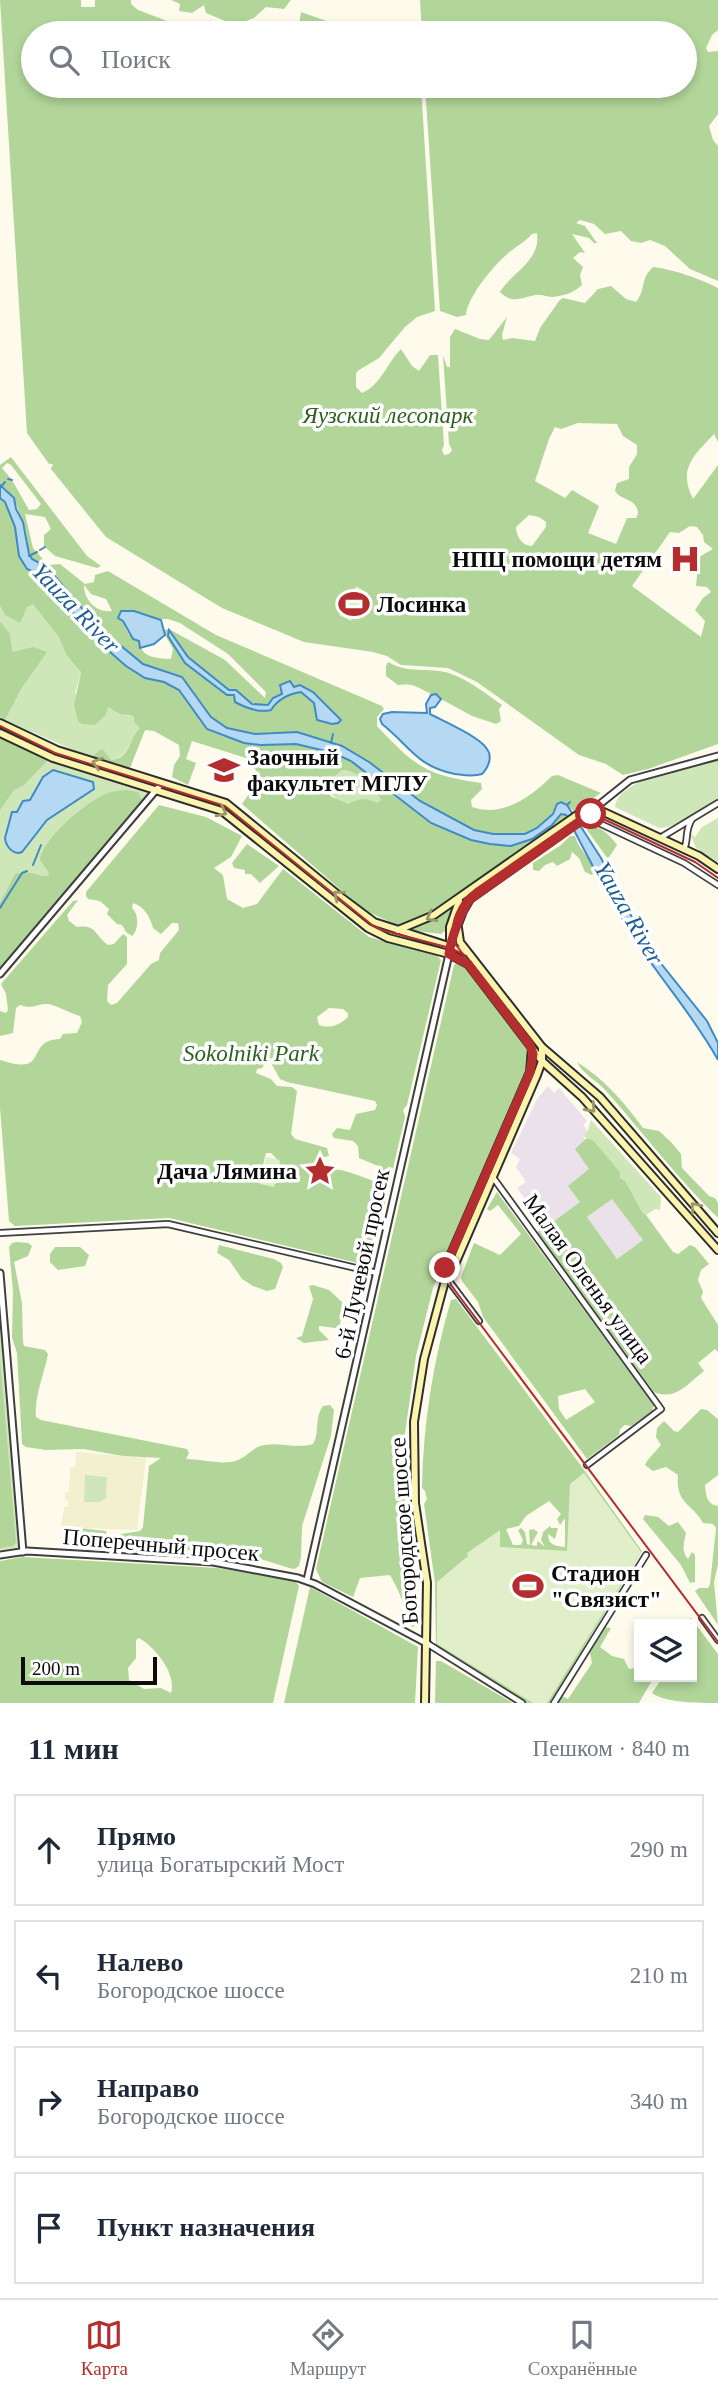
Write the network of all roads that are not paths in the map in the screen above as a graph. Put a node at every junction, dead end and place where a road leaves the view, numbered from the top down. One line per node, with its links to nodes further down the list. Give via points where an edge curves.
1 (0, 723): 4 (main road, one-way to 1, via 57,750)
2 (0, 733): 5 (main road, via 53,758)
3 (718, 756): 7 (street, via 630,780)
4 (162, 783): 5 (street); 17 (main road, one-way to 4, via 362,913 232,806)
5 (158, 790): 20 (main road, one-way to 20, via 227,814 374,932); 21 (street)
6 (718, 803): 9 (street)
7 (595, 808): 8 (main road); 11 (main road)
8 (581, 816): 10 (main road); 14 (street, via 684,863)
9 (692, 818): 11 (street); 12 (street)
10 (558, 832): 15 (main road); 16 (main road, via 470,899)
11 (660, 838): 12 (main road)
12 (684, 849): 13 (main road)
13 (718, 869)
14 (718, 885)
15 (462, 896): 17 (main road, one-way to 17, via 419,923); 18 (main road, via 450,927)
16 (458, 928): 18 (main road); 19 (main road, via 458,938)
17 (396, 930): 18 (main road)
18 (450, 945): 19 (main road); 20 (main road)
19 (467, 952): 22 (main road)
20 (449, 954): 23 (main road, via 468,964); 30 (street, 6-й Лучевой просек)
21 (0, 974)
22 (541, 1047): 24 (main road, Богородское шоссе); 27 (main road, one-way to 22, via 600,1097)
23 (532, 1048): 24 (main road); 25 (main road, Богородское шоссе, via 530,1072)
24 (542, 1061): 25 (main road, Богородское шоссе); 28 (main road, one-way to 28, via 582,1097)
25 (489, 1173): 31 (main road, Богородское шоссе, via 445,1268); 33 (street, Малая Оленья улица, via 661,1409)
26 (0, 1233): 30 (street, via 168,1224)
27 (718, 1233)
28 (718, 1250)
29 (0, 1273): 34 (street)
30 (377, 1273): 37 (street, 6-й Лучевой просек)
31 (446, 1277): 32 (street); 40 (main road, Богородское шоссе, via 424,1359 414,1422 414,1490 427,1583)
32 (480, 1321)
33 (587, 1465)
34 (23, 1552): 35 (street, Поперечный просек); 37 (street, Поперечный просек, via 213,1562)
35 (0, 1555)
36 (646, 1555): 43 (street)
37 (307, 1580): 40 (street, Поперечный просек)
38 (702, 1618): 39 (street)
39 (718, 1640)
40 (428, 1644): 41 (main road, Богородское шоссе); 42 (street)
41 (425, 1703)
42 (522, 1703)
43 (554, 1703)

